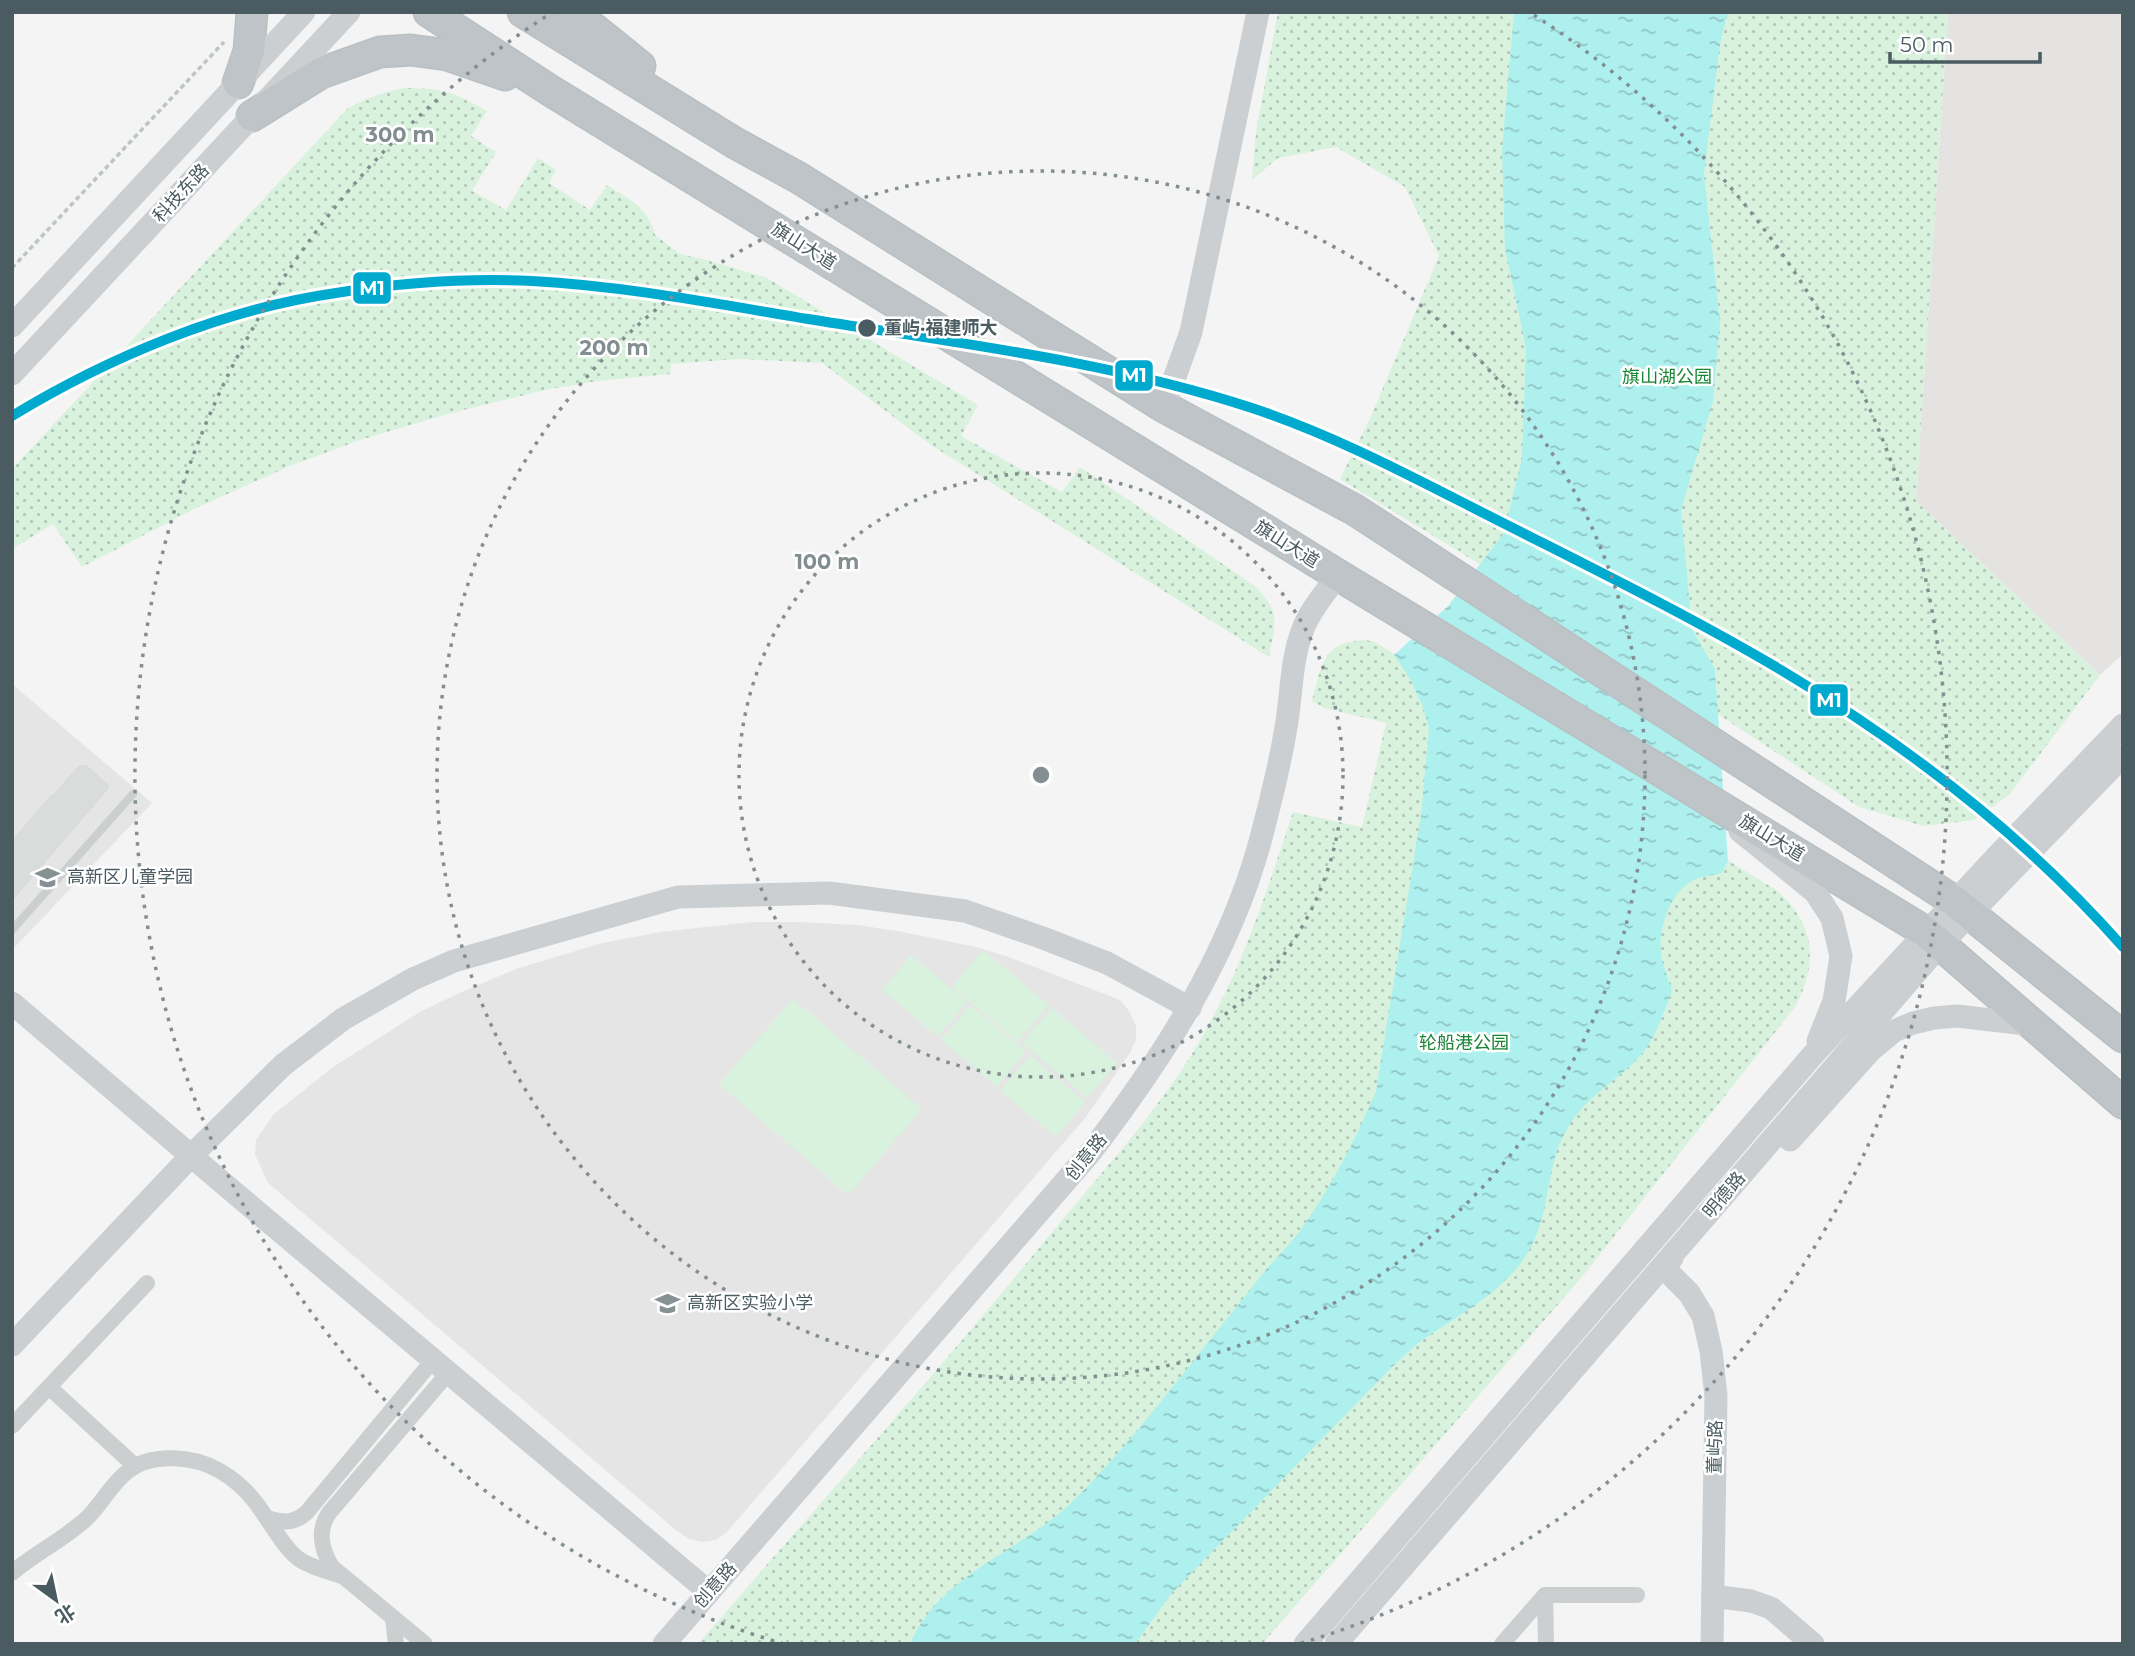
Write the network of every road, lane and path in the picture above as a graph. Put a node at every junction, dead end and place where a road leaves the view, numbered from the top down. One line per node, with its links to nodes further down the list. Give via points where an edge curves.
1 (252, 12): 8 (highway, via 249,51); 12 (path)
2 (304, 12): 8 (street, 科技东路)
3 (349, 12): 10 (street, 科技东路)
4 (429, 12): 9 (highway, 旗山大道)
5 (523, 12): 11 (highway)
6 (573, 12): 11 (highway)
7 (1258, 12): 15 (street, via 1191,332)
8 (238, 83): 13 (street, 科技东路)
9 (551, 91): 10 (highway, via 447,55 380,52 321,73); 16 (highway, 旗山大道)
10 (252, 116): 14 (street, 科技东路)
11 (735, 143): 15 (highway, via 799,178)
12 (12, 268)
13 (12, 326)
14 (12, 374)
15 (1164, 407): 21 (highway, via 1355,509)
16 (1338, 575): 19 (highway, 旗山大道); 25 (street, 创意路, via 1304,627 1259,844 1229,930)
17 (2123, 725): 21 (street, 明德路)
18 (2123, 756): 21 (street, 明德路)
19 (1690, 788): 23 (highway, 旗山大道); 28 (street, via 1815,892 1832,918 1841,956 1838,982)
20 (133, 794): 22 (lane)
21 (1962, 907): 23 (street, 明德路); 27 (highway)
22 (12, 930)
23 (1933, 939): 26 (highway, 旗山大道); 28 (street); 31 (street, 明德路)
24 (12, 1003): 30 (street)
25 (1190, 1008): 30 (street, via 1107,963 965,911 829,893 678,897 454,961 413,979 343,1019 283,1065); 41 (street, 创意路, via 1131,1100 1090,1153)
26 (2035, 1025): 29 (highway, 旗山大道); 31 (street, via 1957,1016 1894,1031)
27 (2123, 1037)
28 (1811, 1057): 49 (street)
29 (2123, 1103)
30 (191, 1156): 33 (street); 34 (street)
31 (1663, 1267): 44 (street, 董屿路, via 1689,1293 1703,1316 1711,1351 1716,1396); 50 (street, 明德路)
32 (147, 1283): 35 (street)
33 (12, 1345)
34 (442, 1365): 38 (street, via 307,1512 286,1523); 40 (street, via 323,1521 324,1551); 41 (street)
35 (49, 1387): 36 (street); 37 (street)
36 (12, 1426)
37 (135, 1466): 38 (street, via 179,1459 218,1469 238,1483); 39 (street, via 85,1520)
38 (267, 1518): 40 (street, via 301,1561)
39 (16, 1564)
40 (342, 1576): 45 (street)
41 (709, 1592): 48 (street, 创意路)
42 (1545, 1595): 43 (street); 51 (street); 52 (street)
43 (1637, 1595)
44 (1713, 1596): 53 (street, 董屿路); 54 (street, via 1771,1608)
45 (394, 1618): 46 (street); 47 (street)
46 (397, 1644)
47 (425, 1644)
48 (664, 1644)
49 (1305, 1644)
50 (1336, 1644)
51 (1502, 1644)
52 (1546, 1644)
53 (1713, 1644)
54 (1814, 1644)

